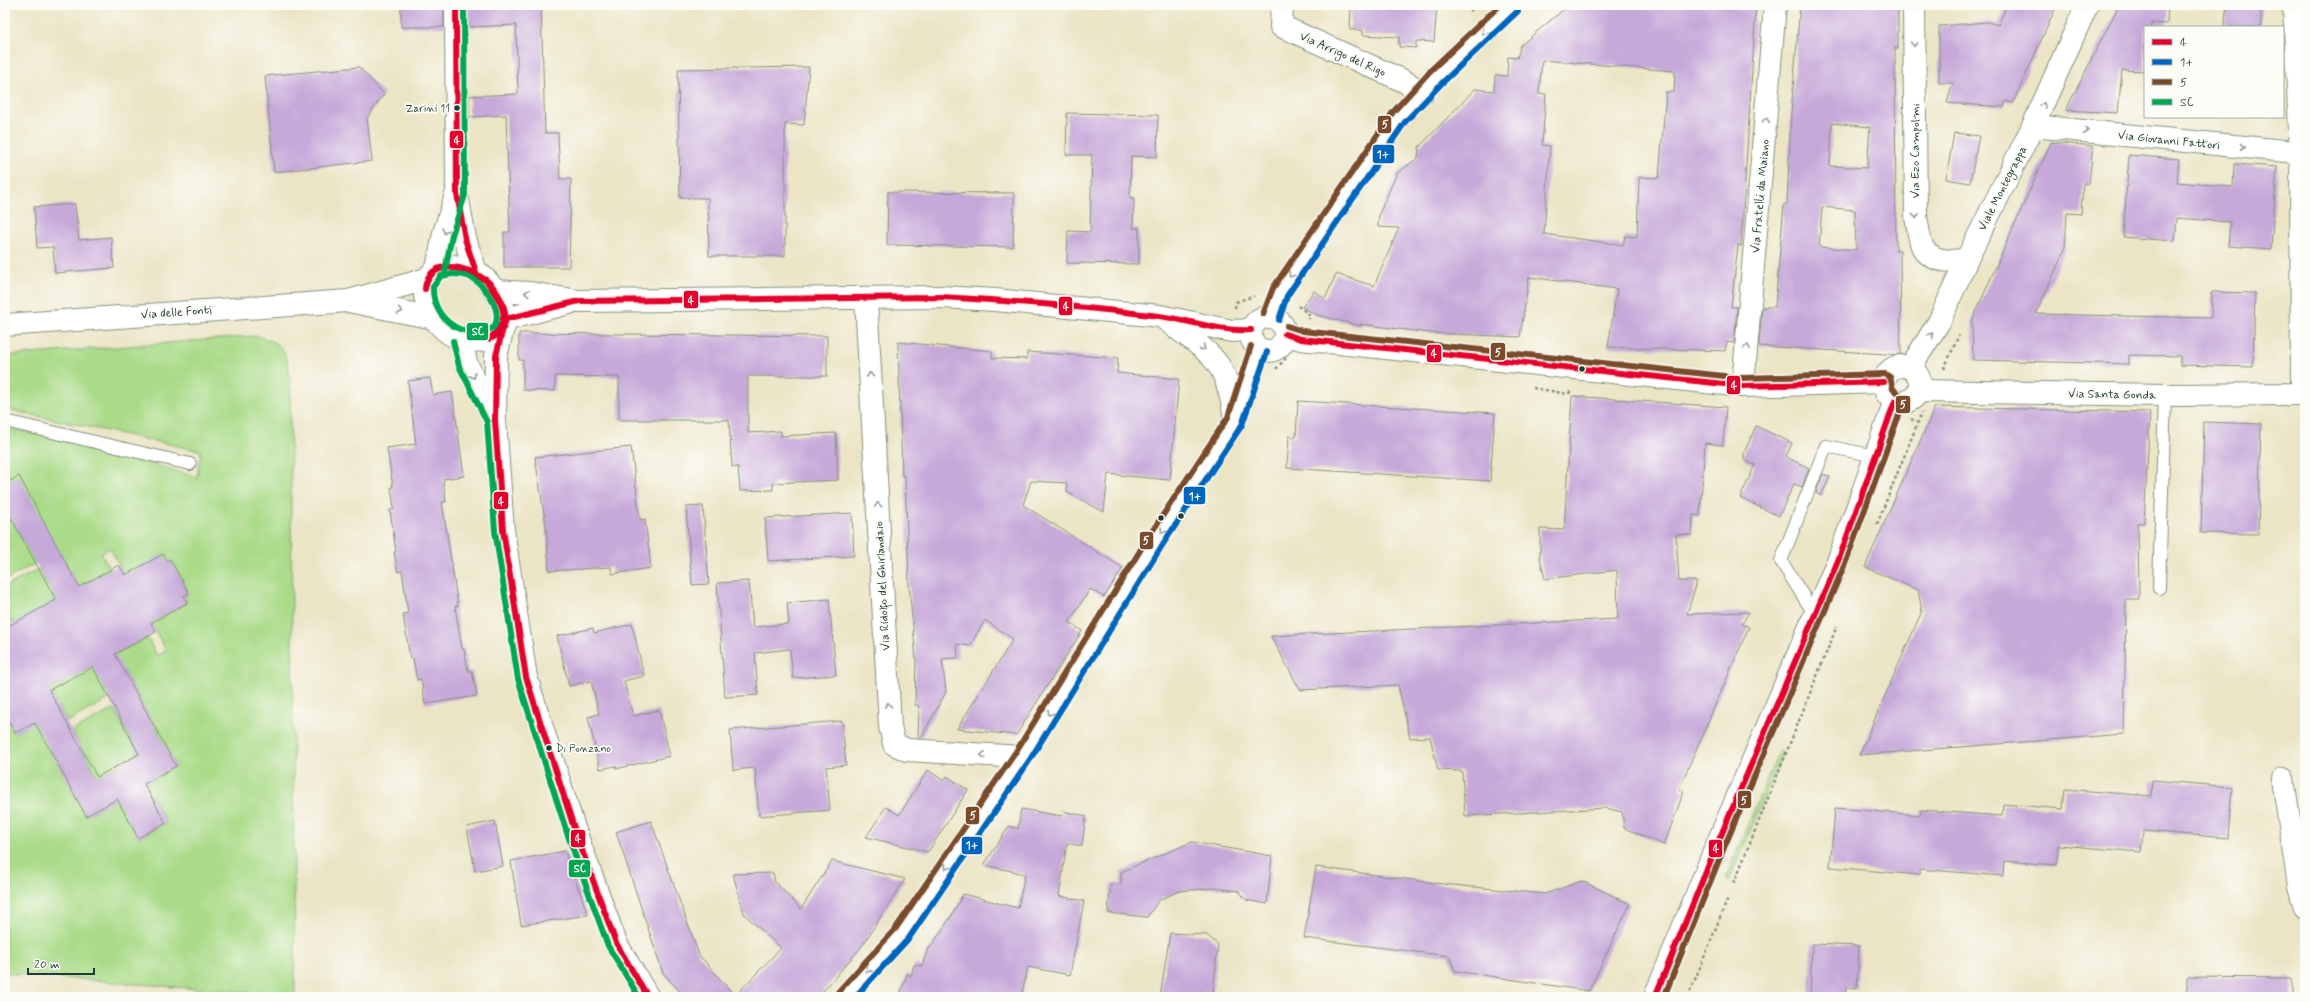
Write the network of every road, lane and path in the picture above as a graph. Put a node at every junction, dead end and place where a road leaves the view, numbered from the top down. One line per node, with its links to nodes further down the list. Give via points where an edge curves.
1 (456, 5): 11 (street)
2 (1282, 5): 8 (street, Via Arrigo del Rigo, via 1281,26 1404,81)
3 (1512, 5): 8 (street, one-way to 8, via 1436,77)
4 (1775, 5): 29 (street, Via Fratelli da Maiano, one-way to 4)
5 (1914, 5): 12 (street, Via Ezo Campolmi, one-way to 12, via 1916,217 1923,248 1936,259 1954,262)
6 (2087, 5): 9 (street, Viale Montegrappa, one-way to 6)
7 (2294, 5): 10 (street)
8 (1423, 93): 20 (street, one-way to 20, via 1400,117 1344,196 1280,292)
9 (2033, 126): 10 (street, Via Giovanni Fattori, one-way to 10); 12 (street, Viale Montegrappa)
10 (2303, 153): 31 (street)
11 (457, 194): 13 (street, via 465,239); 14 (street, one-way to 14)
12 (1967, 259): 27 (street, Viale Montegrappa, one-way to 12, via 1939,322)
13 (476, 272): 14 (street, via 464,267 451,266); 15 (street)
14 (432, 274): 17 (street, Via delle Fonti); 21 (street, via 425,290 426,303)
15 (496, 291): 18 (street, one-way to 15, via 530,293); 22 (street, via 503,305)
16 (866, 299): 18 (street); 19 (street, via 995,300); 44 (street, Via Ridolfo del Ghirlandaio, one-way to 16, via 907,750 894,744 890,726)
17 (348, 301): 21 (street, Via delle Fonti, one-way to 21); 23 (street, Via delle Fonti)
18 (579, 301): 22 (street)
19 (1160, 316): 26 (street, via 1232,331); 36 (street, one-way to 36, via 1217,362 1231,391)
20 (1271, 317): 24 (street, via 1281,323); 26 (street, via 1256,321)
21 (434, 318): 25 (street, via 452,335)
22 (504, 323): 25 (street, via 492,338 478,342); 34 (street, via 496,356)
23 (5, 325)
24 (1285, 334): 26 (street, via 1284,340 1271,351); 29 (street, via 1309,339)
25 (461, 339): 34 (street, one-way to 34, via 466,363)
26 (1255, 340): 36 (street)
27 (1910, 368): 28 (street, via 1893,368); 30 (street, via 1920,380)
28 (1884, 382): 29 (street); 33 (street, via 1886,394)
29 (1743, 386)
30 (1919, 391): 32 (street, Via Santa Gonda); 33 (street, via 1906,402)
31 (2303, 394): 32 (street, Via Santa Gonda)
32 (2166, 395): 41 (lane)
33 (1895, 401): 38 (street)
34 (495, 420): 49 (street, via 503,530 526,676 575,831 616,943)
35 (5, 421): 39 (lane)
36 (1235, 421): 44 (street, one-way to 44, via 1156,540)
37 (1917, 422): 40 (path)
38 (1875, 456): 42 (street, via 1840,556); 42 (lane, via 1826,446 1781,561)
39 (190, 464)
40 (1874, 531)
41 (2160, 588)
42 (1815, 615): 51 (street)
43 (1839, 619): 46 (path)
44 (1022, 757): 50 (street, one-way to 50, via 902,933)
45 (2282, 779): 48 (street, via 2299,886)
46 (1734, 884)
47 (1728, 898): 52 (path)
48 (2305, 908)
49 (648, 997)
50 (844, 997)
51 (1654, 997)
52 (1688, 997)

